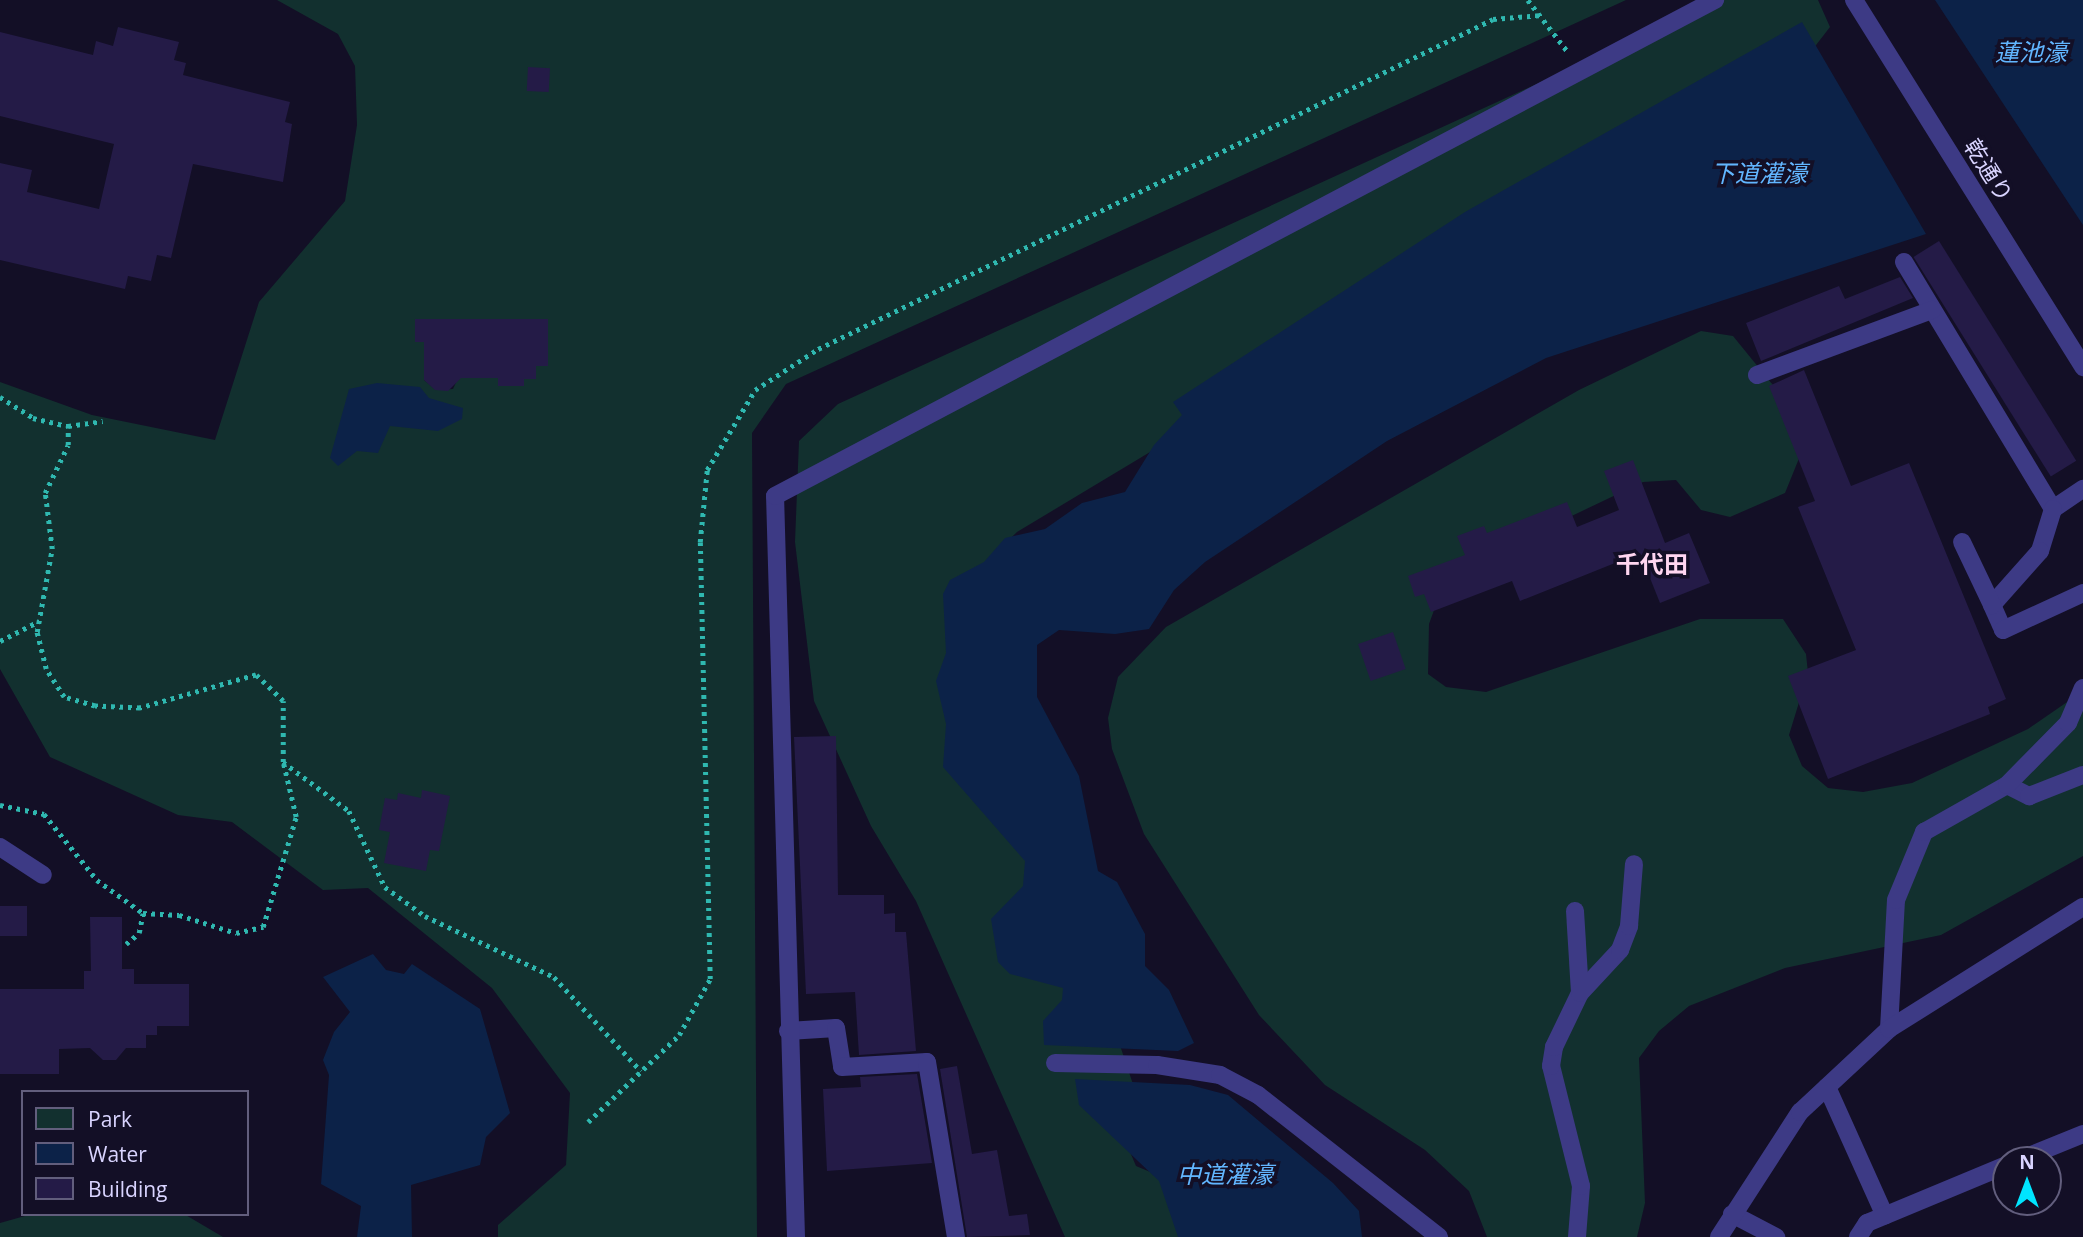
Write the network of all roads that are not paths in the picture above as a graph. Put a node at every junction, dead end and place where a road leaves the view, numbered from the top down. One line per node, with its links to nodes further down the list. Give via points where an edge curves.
1 (1715, 0): 22 (lane, via 775,496)
2 (1854, 0): 5 (lane, 乾通り)
3 (1904, 262): 4 (lane)
4 (1932, 310): 6 (lane); 8 (lane)
5 (2083, 367)
6 (1757, 375)
7 (2083, 489): 8 (lane)
8 (2053, 509): 11 (lane, via 2039,551)
9 (1962, 542): 11 (lane)
10 (2083, 593): 11 (lane, via 2003,630)
11 (1992, 606)
12 (2083, 688): 14 (lane, via 2068,723)
13 (2083, 775): 14 (lane, via 2029,796)
14 (2007, 785): 21 (lane, via 1924,832 1896,900)
15 (0, 847): 17 (lane)
16 (1634, 864): 20 (lane, via 1629,926 1620,950)
17 (43, 875)
18 (2083, 907): 21 (lane)
19 (1575, 911): 20 (lane)
20 (1580, 993): 33 (lane, via 1551,1066 1581,1186)
21 (1889, 1029): 24 (lane)
22 (788, 1031): 30 (lane); 31 (lane, via 836,1028 842,1068 927,1062)
23 (1055, 1063): 32 (lane, via 1157,1065 1220,1075 1258,1096)
24 (1827, 1087): 28 (lane, via 1800,1112); 29 (lane)
25 (2083, 1133): 26 (lane)
26 (2052, 1146)
27 (1992, 1171): 29 (lane)
28 (1732, 1214): 34 (lane); 35 (lane)
29 (1885, 1216): 36 (lane)
30 (796, 1237)
31 (956, 1237)
32 (1439, 1237)
33 (1577, 1237)
34 (1719, 1237)
35 (1776, 1237)
36 (1858, 1237)

